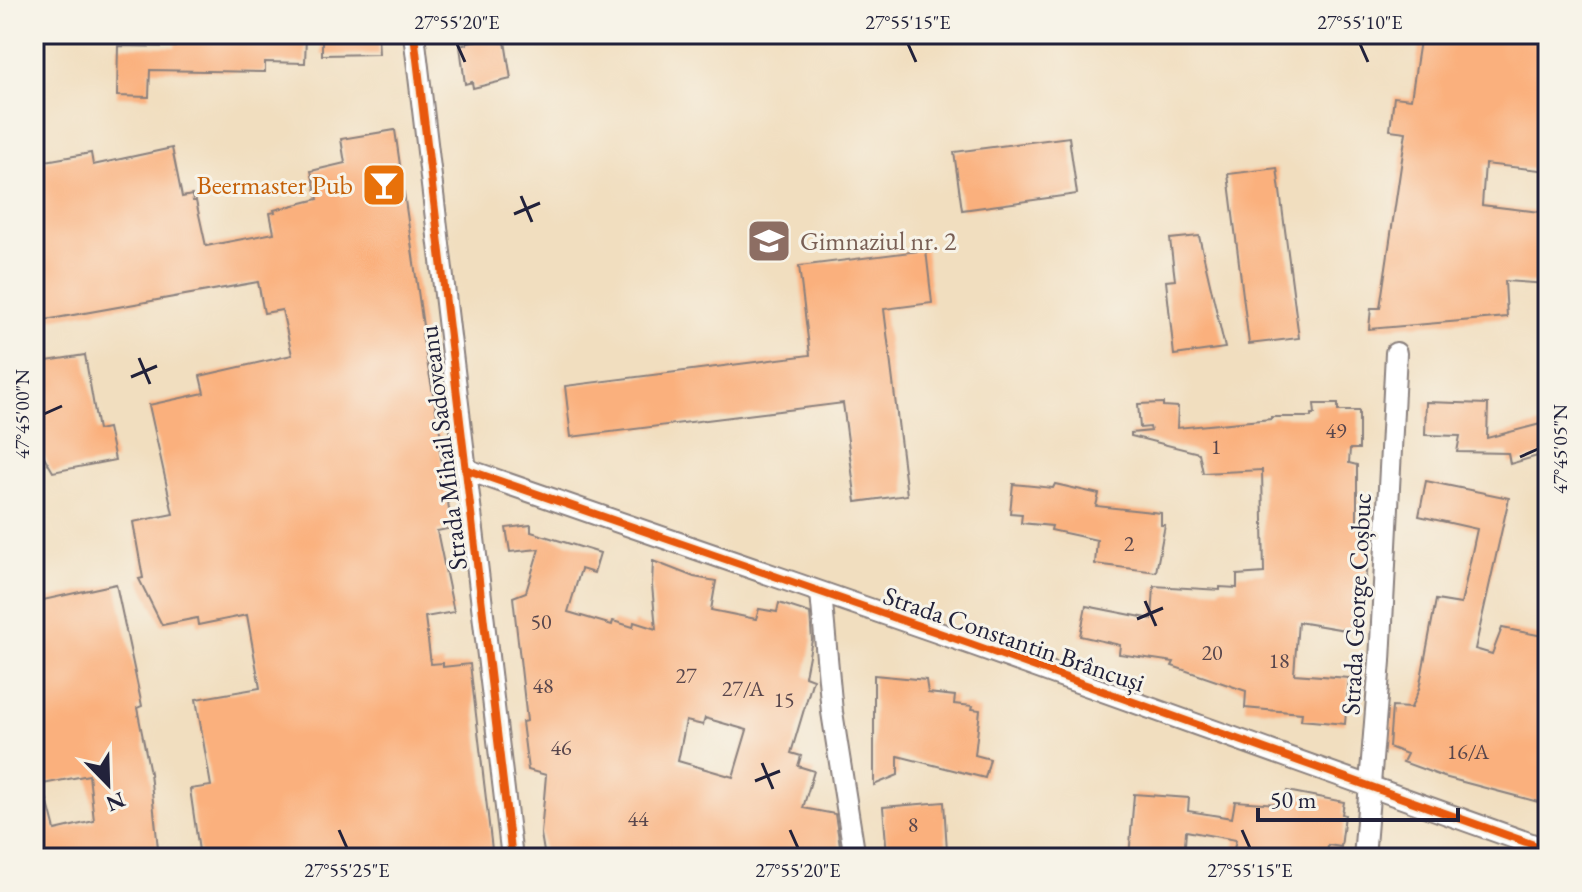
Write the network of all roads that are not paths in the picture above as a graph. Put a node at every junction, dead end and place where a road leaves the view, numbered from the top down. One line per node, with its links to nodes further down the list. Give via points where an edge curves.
1 (414, 34): 3 (street, Strada Mihail Sadoveanu)
2 (1396, 353): 5 (street, Strada George Coșbuc)
3 (465, 469): 4 (street, Strada Constantin Brâncuși); 7 (street, Strada Mihail Sadoveanu)
4 (821, 593): 5 (street, Strada Constantin Brâncuși); 8 (street, via 832,712)
5 (1371, 787): 6 (street, Strada Constantin Brâncuși); 9 (street, Strada George Coșbuc)
6 (1548, 850)
7 (512, 858)
8 (855, 858)
9 (1364, 858)

